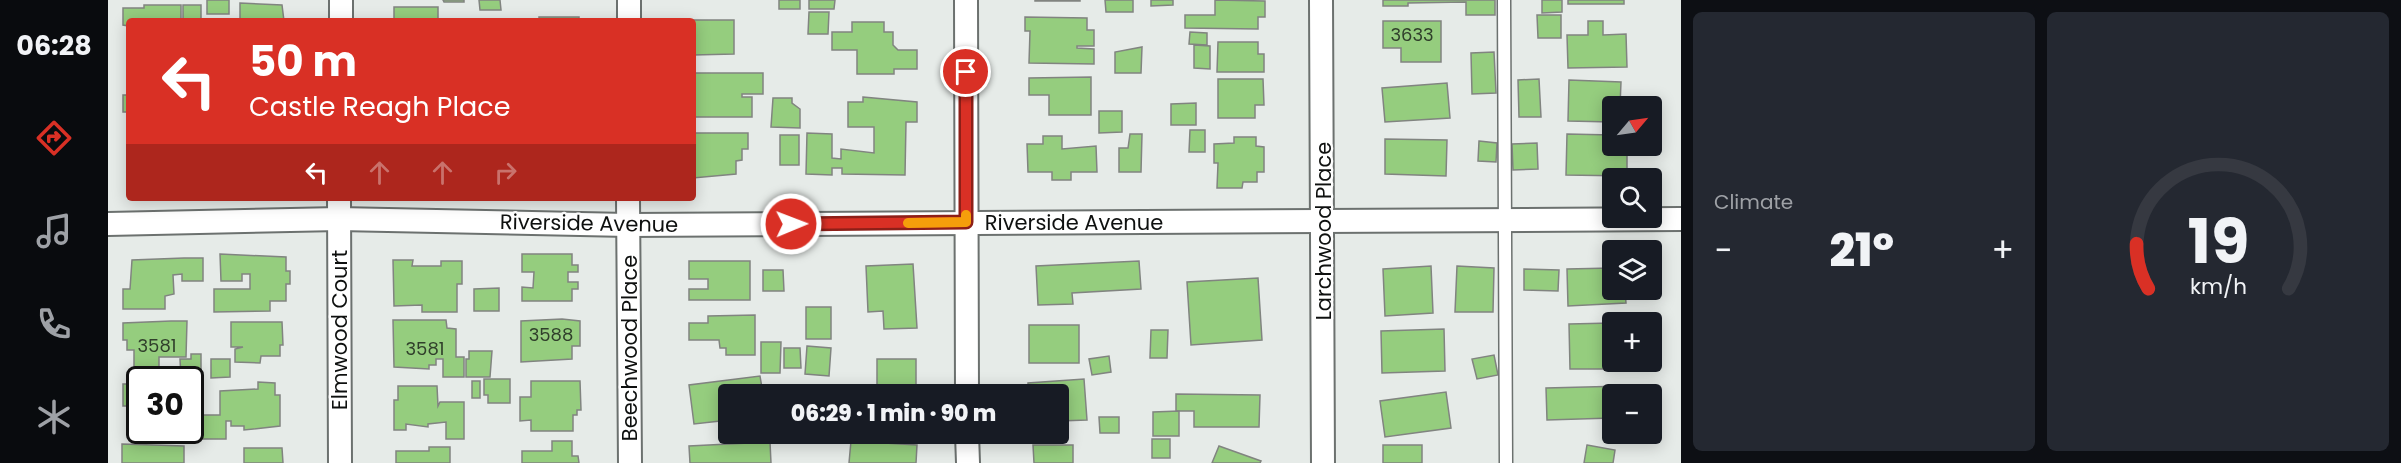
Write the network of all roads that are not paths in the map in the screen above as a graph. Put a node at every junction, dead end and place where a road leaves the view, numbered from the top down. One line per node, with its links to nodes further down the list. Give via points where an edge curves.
1 (341, 0): 6 (street)
2 (629, 0): 7 (street)
3 (966, 0): 13 (street)
4 (1321, 0): 11 (street, Larchwood Place)
5 (1504, 0): 12 (lane)
6 (341, 18)
7 (629, 18)
8 (628, 201): 15 (street, Beechwood Place)
9 (339, 209): 14 (street, Riverside Avenue); 15 (street, Riverside Avenue); 18 (street, Elmwood Court)
10 (1681, 219): 12 (street, Riverside Avenue)
11 (1323, 221): 12 (street, Riverside Avenue); 13 (street, Riverside Avenue); 21 (street, Larchwood Place)
12 (1505, 221): 22 (lane)
13 (966, 222): 15 (street, Riverside Avenue); 16 (street)
14 (108, 224)
15 (628, 225): 19 (street, Beechwood Place)
16 (967, 384)
17 (968, 444): 20 (street)
18 (340, 463)
19 (630, 463)
20 (968, 463)
21 (1323, 463)
22 (1506, 463)

